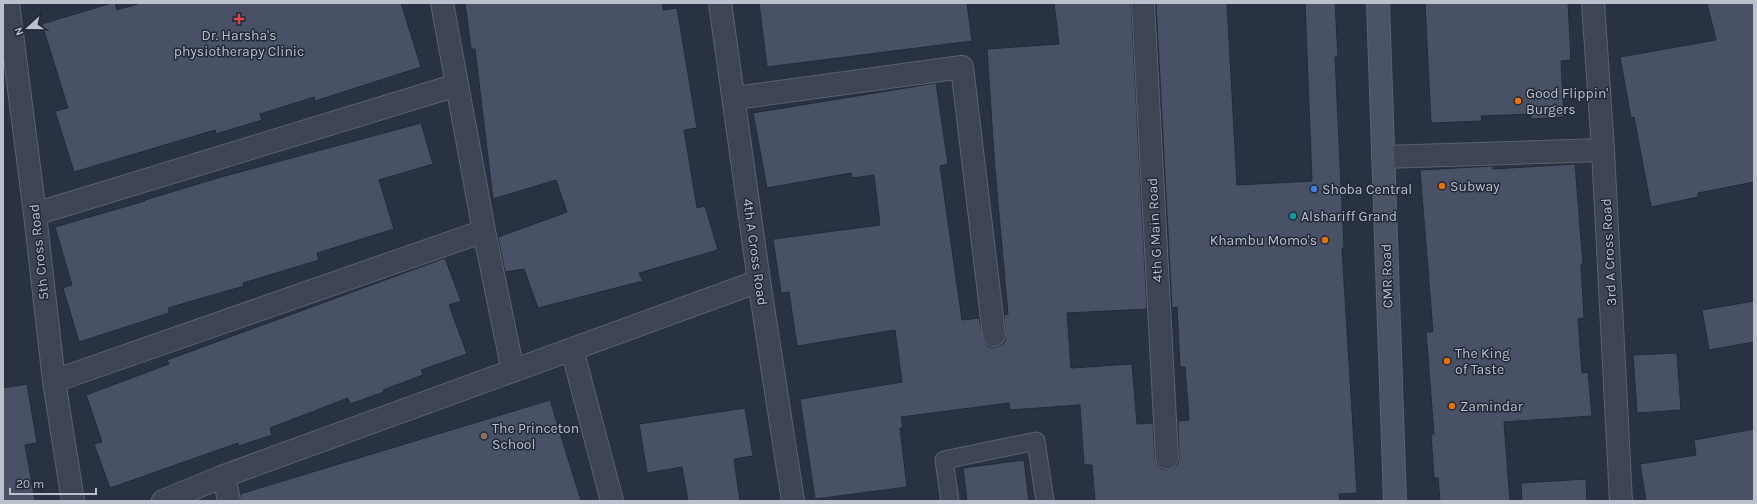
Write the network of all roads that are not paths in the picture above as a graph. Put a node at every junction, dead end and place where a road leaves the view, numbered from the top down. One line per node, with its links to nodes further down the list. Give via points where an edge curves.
1 (8, 3): 11 (street, 5th Cross Road)
2 (442, 3): 7 (street)
3 (720, 3): 8 (street, 4th A Cross Road)
4 (1143, 3): 18 (street, 4th G Main Road)
5 (1378, 3): 10 (street, CMR Road)
6 (1593, 3): 9 (street, 3rd A Cross Road)
7 (457, 85): 11 (street); 12 (street)
8 (735, 98): 13 (street, 4th A Cross Road); 14 (street, via 962,67)
9 (1604, 150): 10 (street); 28 (street, 3rd A Cross Road)
10 (1383, 157): 27 (street, CMR Road)
11 (35, 214): 17 (street, 5th Cross Road)
12 (484, 230): 16 (street); 17 (street)
13 (759, 281): 15 (street); 24 (street, 4th A Cross Road)
14 (994, 335)
15 (572, 349): 16 (street); 23 (street)
16 (513, 371): 19 (street)
17 (54, 381): 20 (street, 5th Cross Road)
18 (1167, 458)
19 (224, 476): 21 (street); 22 (street)
20 (73, 501)
21 (163, 501)
22 (229, 501)
23 (612, 501)
24 (793, 501)
25 (950, 501): 26 (lane, via 944,460 1036,441)
26 (1045, 501)
27 (1395, 501)
28 (1621, 501)

